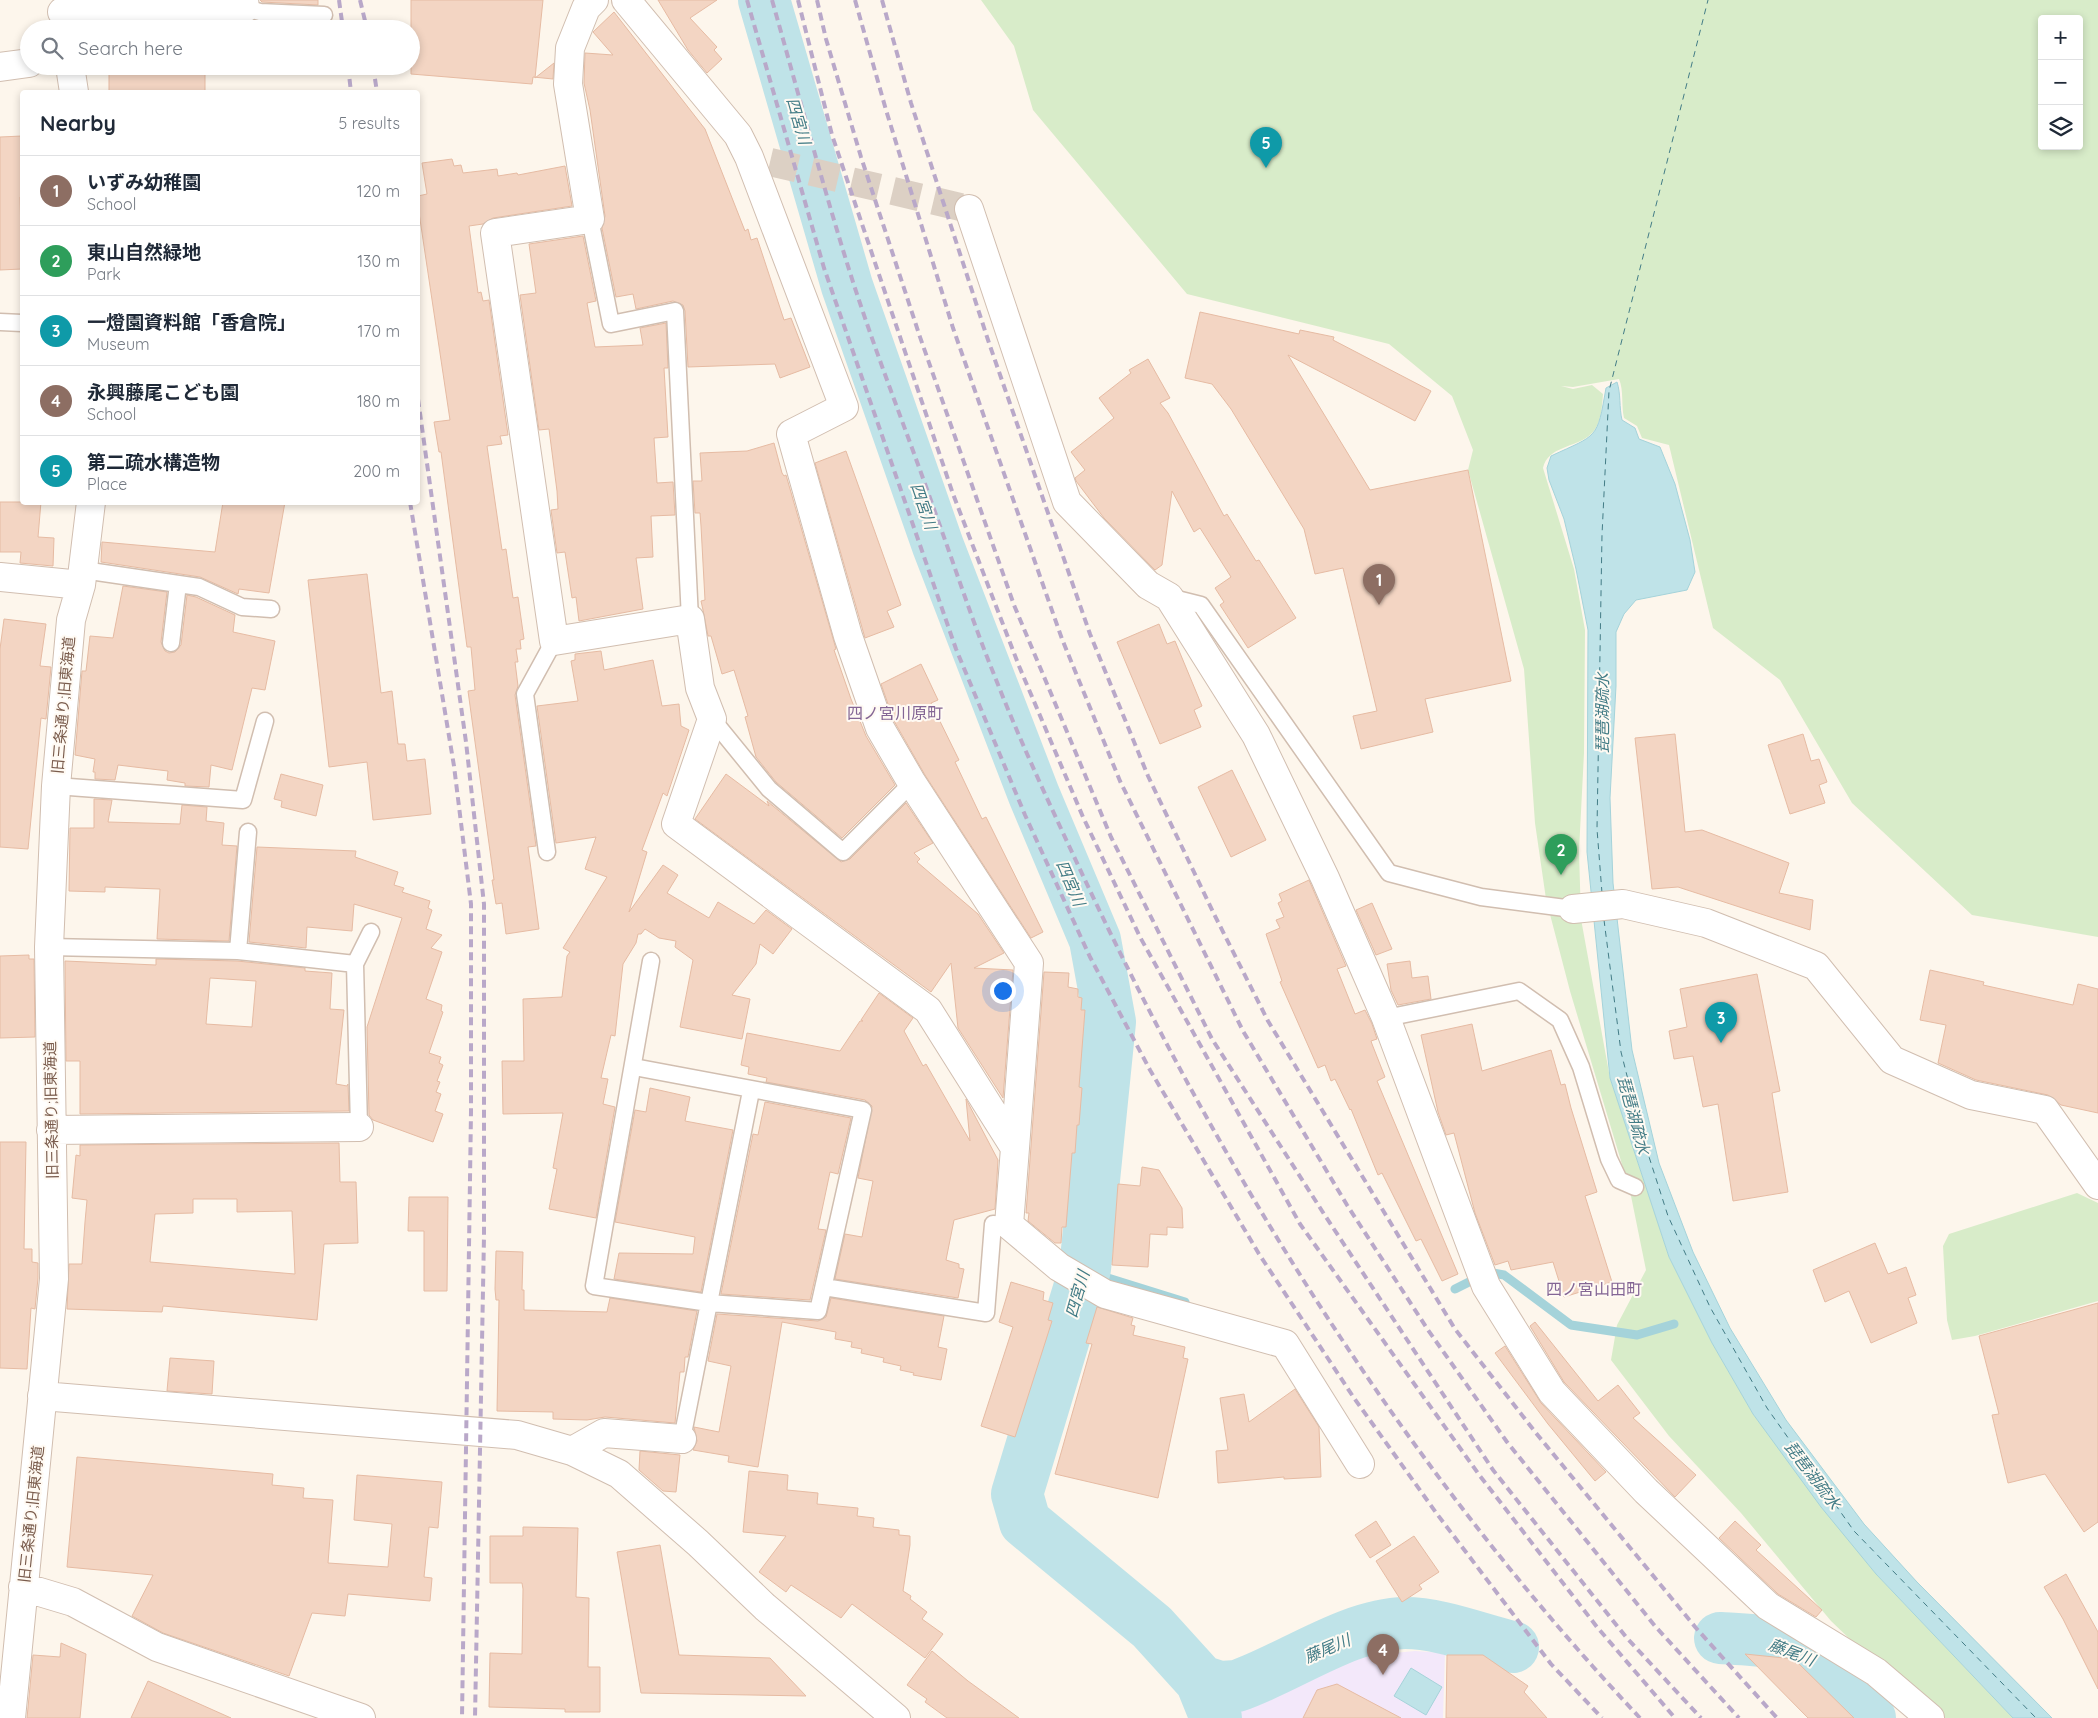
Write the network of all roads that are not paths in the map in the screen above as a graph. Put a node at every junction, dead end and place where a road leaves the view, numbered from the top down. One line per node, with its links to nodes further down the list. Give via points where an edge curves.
1 (594, 0): 11 (street, via 586,8 570,48 568,84)
2 (626, 0): 25 (street, via 759,159 844,407 791,434 848,636 880,728)
3 (245, 4): 4 (street); 5 (lane, via 260,12)
4 (63, 13)
5 (324, 15)
6 (20, 64): 7 (street)
7 (0, 67)
8 (71, 75): 9 (street)
9 (74, 90)
10 (969, 209): 18 (street, via 1067,502 1148,585)
11 (590, 219): 20 (lane, via 611,324 675,310); 21 (street, via 495,233)
12 (0, 322): 13 (lane)
13 (20, 323)
14 (91, 505): 16 (street, 旧三条通り;旧東海道)
15 (0, 577): 16 (street)
16 (82, 577): 17 (lane); 26 (street, 旧三条通り;旧東海道, via 71,620)
17 (178, 584): 19 (lane, via 199,587 242,608); 22 (lane)
18 (1170, 597): 29 (lane, via 1201,605 1389,873 1481,896); 35 (street, via 1256,735 1325,878)
19 (271, 609)
20 (690, 619): 21 (street); 23 (street, via 700,688)
21 (554, 641): 28 (lane, via 525,694)
22 (171, 644)
23 (712, 719): 25 (lane, via 769,789 843,852); 40 (street, via 676,824 928,1010)
24 (265, 721): 26 (lane, via 243,800)
25 (912, 783): 40 (street, via 1029,963)
26 (56, 786): 31 (street, 旧三条通り;旧東海道)
27 (248, 832): 32 (lane)
28 (547, 852)
29 (1576, 909): 41 (street, via 1623,904 1706,923 1816,966 1892,1060 1972,1096 2045,1110)
30 (371, 932): 34 (lane)
31 (49, 947): 32 (lane); 39 (street, 旧三条通り;旧東海道)
32 (238, 951): 34 (lane)
33 (651, 961): 36 (lane)
34 (355, 964): 38 (lane)
35 (1386, 1018): 42 (lane, via 1519,991 1560,1020 1581,1067 1609,1159 1619,1180); 54 (street, via 1486,1286 1552,1392 1646,1491 1768,1606 1876,1672)
36 (634, 1067): 37 (lane); 45 (lane, via 594,1286)
37 (752, 1091): 44 (lane, via 863,1110); 45 (lane)
38 (359, 1127): 39 (street)
39 (51, 1130): 46 (street, 旧三条通り;旧東海道, via 54,1278)
40 (1015, 1148): 43 (street)
41 (2098, 1184)
42 (1635, 1187)
43 (1010, 1225): 44 (lane, via 993,1224 986,1312); 49 (street, via 1060,1267 1105,1294 1285,1344)
44 (824, 1287): 45 (lane, via 818,1311)
45 (709, 1303): 47 (lane)
46 (42, 1396): 48 (street, via 518,1436); 50 (street, 旧三条通り;旧東海道)
47 (682, 1439): 48 (street, via 604,1433)
48 (572, 1450): 53 (street, via 619,1474 765,1607)
49 (1360, 1464)
50 (24, 1587): 51 (street, 旧三条通り;旧東海道); 52 (street, via 73,1602 157,1647)
51 (11, 1718)
52 (362, 1718)
53 (896, 1718)
54 (1930, 1718)

